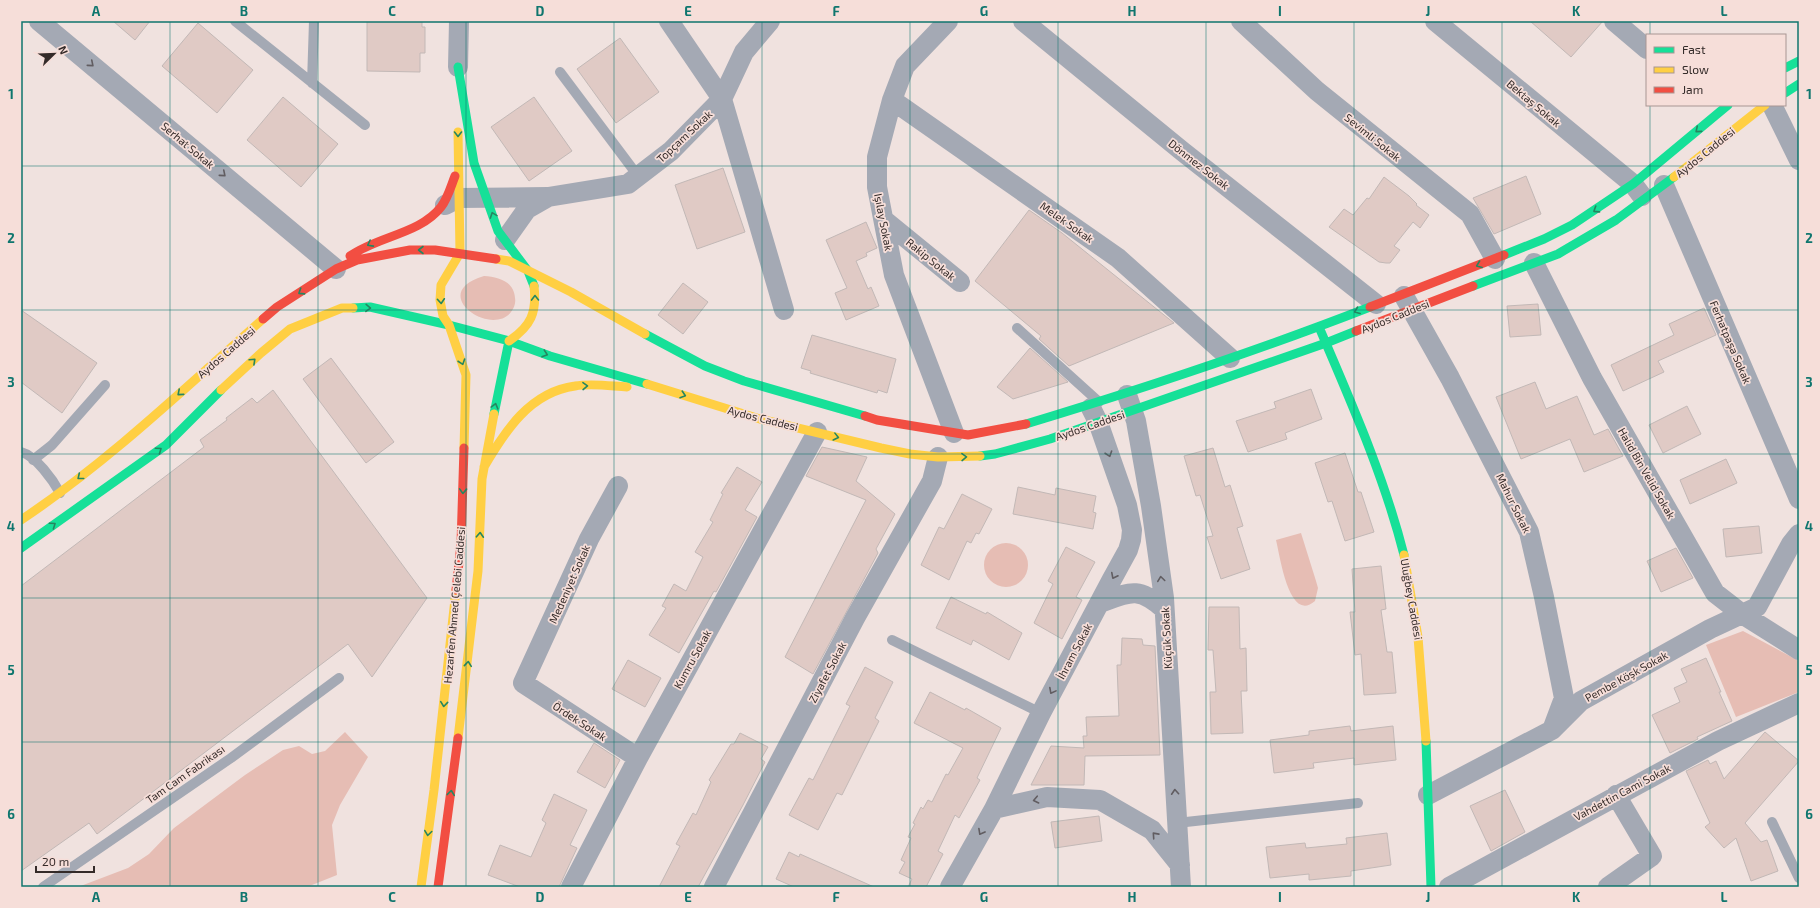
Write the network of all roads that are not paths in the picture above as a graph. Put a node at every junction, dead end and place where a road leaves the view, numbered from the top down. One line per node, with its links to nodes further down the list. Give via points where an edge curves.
1 (39, 21): 39 (street, Serhat Sokak, one-way to 39)
2 (235, 21): 17 (lane)
3 (314, 21): 17 (lane)
4 (459, 21): 14 (street)
5 (669, 21): 20 (street)
6 (770, 21): 20 (street, Topçam Sokak, via 744,52)
7 (948, 21): 21 (street, Işılay Sokak, via 905,66)
8 (1023, 21): 43 (street, Dönmez Sokak, via 1188,156)
9 (1241, 21): 37 (street, Sevimli Sokak, via 1317,92 1470,214)
10 (1434, 21): 30 (street, Bektaş Sokak)
11 (1614, 21): 12 (street)
12 (1646, 48)
13 (1799, 61): 15 (main road)
14 (458, 66): 27 (main road, one-way to 27); 31 (main road, via 474,163)
15 (1786, 68)
16 (560, 72): 28 (lane)
17 (312, 84): 25 (lane)
18 (1799, 84): 19 (main road)
19 (1786, 92)
20 (722, 98): 28 (street, Topçam Sokak, via 671,151); 44 (street)
21 (892, 100): 34 (street, Işılay Sokak, via 877,157 877,186); 50 (street, Melek Sokak, via 1118,258)
22 (1764, 106): 29 (main road, Aydos Caddesi)
23 (1772, 106): 26 (street)
24 (1720, 107): 30 (main road, Aydos Caddesi, one-way to 30)
25 (365, 125)
26 (1799, 160)
27 (458, 169): 33 (main road); 33 (main road)
28 (638, 176): 32 (street, Topçam Sokak, via 628,184)
29 (1664, 185): 30 (main road, Aydos Caddesi); 64 (street, Ferhatpaşa Sokak)
30 (1639, 192): 37 (main road, Aydos Caddesi, one-way to 37, via 1544,239); 38 (main road, Aydos Caddesi, via 1591,236 1558,254)
31 (486, 197): 32 (street); 33 (street); 35 (main road, one-way to 31, via 498,231)
32 (548, 197): 35 (street, Topçam Sokak, via 527,209)
33 (450, 203): 36 (main road); 39 (main road, one-way to 39, via 419,227 381,238 354,252)
34 (884, 220): 41 (street, Rakip Sokak); 57 (street, Işılay Sokak, via 894,275)
35 (505, 240): 40 (main road)
36 (460, 253): 39 (main road, Aydos Caddesi, one-way to 39, via 410,250 358,260); 40 (main road, via 509,261); 45 (main road, one-way to 45, via 441,285 443,316)
37 (1495, 259): 42 (main road, Aydos Caddesi, one-way to 42)
38 (1534, 263): 42 (main road, Aydos Caddesi); 70 (street, Halid Bin Velid Sokak, via 1592,378 1715,593)
39 (336, 269): 63 (main road, Aydos Caddesi, one-way to 63, via 277,307 143,425)
40 (528, 271): 48 (main road, one-way to 40, via 522,332 531,318 536,302 534,286); 57 (main road, Aydos Caddesi, via 571,292 677,352 744,381 877,420)
41 (960, 282)
42 (1407, 301): 43 (main road, Aydos Caddesi); 49 (main road, Aydos Caddesi); 77 (street, Mahur Sokak, via 1450,378 1529,532 1564,698)
43 (1376, 304): 46 (main road, Aydos Caddesi, one-way to 46)
44 (784, 310)
45 (449, 325): 48 (main road); 67 (main road, one-way to 45, via 166,445 216,395 290,329 342,308 370,307); 88 (main road, Hezarfen Ahmed Çelebi Caddesi, one-way to 88, via 466,375 461,544)
46 (1319, 327): 49 (main road, Uluğbey Caddesi); 50 (main road, Aydos Caddesi)
47 (1017, 328): 54 (lane)
48 (509, 341): 52 (main road, Aydos Caddesi, one-way to 52, via 550,356); 61 (main road, Hezarfen Ahmed Çelebi Caddesi, one-way to 48)
49 (1326, 344): 53 (main road, Aydos Caddesi); 79 (main road, Uluğbey Caddesi, via 1375,459 1404,556 1421,653)
50 (1230, 358): 53 (main road, Aydos Caddesi)
51 (105, 385): 60 (lane, via 52,445)
52 (669, 390): 56 (main road, Aydos Caddesi, one-way to 56, via 760,419); 61 (main road, one-way to 52, via 505,432 538,399 547,394 574,386)
53 (1130, 402): 54 (main road, Aydos Caddesi); 55 (main road, Aydos Caddesi); 69 (street, Küçük Sokak, one-way to 53, via 1151,506)
54 (1094, 403): 55 (street, İhram Sokak); 57 (main road, Aydos Caddesi, via 996,431 968,435)
55 (1098, 422): 59 (main road, Aydos Caddesi, one-way to 55, via 995,454 1023,448); 68 (street, İhram Sokak, one-way to 68, via 1127,505 1132,530 1128,550)
56 (817, 432): 59 (main road, Aydos Caddesi, one-way to 59, via 910,454); 78 (street, Kumru Sokak)
57 (954, 433)
58 (21, 452): 60 (lane)
59 (938, 456): 91 (street, Ziyafet Sokak, via 932,481 854,618)
60 (33, 460): 63 (lane, via 52,480)
61 (484, 467): 89 (main road, Hezarfen Ahmed Çelebi Caddesi, one-way to 61, via 467,671 478,569)
62 (618, 486): 74 (street, Medeniyet Sokak, via 589,539)
63 (60, 493): 65 (main road, Aydos Caddesi)
64 (1799, 499)
65 (21, 520)
66 (1796, 541): 70 (street, Pembe Köşk Sokak, via 1757,607)
67 (21, 548)
68 (1100, 603): 69 (street, via 1130,592 1144,594); 76 (street, İhram Sokak, one-way to 76)
69 (1164, 609): 84 (street, Küçük Sokak, one-way to 69)
70 (1742, 614): 72 (street, Halid Bin Velid Sokak); 77 (street, Pembe Köşk Sokak, via 1710,629 1581,701)
71 (892, 640): 76 (lane)
72 (1799, 650)
73 (339, 678): 87 (lane, Tam Cam Fabrikası, via 231,758)
74 (523, 683): 78 (street, Ördek Sokak)
75 (1799, 703): 80 (street, Vahdettin Cami Sokak, via 1718,741)
76 (1041, 713): 82 (street, İhram Sokak)
77 (1552, 730): 79 (street, Pembe Köşk Sokak)
78 (638, 758): 90 (street, Kumru Sokak)
79 (1428, 795): 94 (main road, Uluğbey Caddesi)
80 (1616, 795): 95 (street, Vahdettin Cami Sokak); 96 (street, via 1652,856)
81 (1358, 803): 84 (lane)
82 (994, 809): 85 (street, one-way to 82, via 1152,830 1100,800 1047,797); 92 (street, İhram Sokak, one-way to 92)
83 (1772, 822): 86 (lane)
84 (1176, 824): 85 (street, Küçük Sokak)
85 (1180, 865): 93 (street, Küçük Sokak)
86 (1799, 878)
87 (43, 887)
88 (421, 887)
89 (438, 887)
90 (571, 887)
91 (714, 887)
92 (950, 887)
93 (1181, 887)
94 (1431, 887)
95 (1449, 887)
96 (1608, 887)

